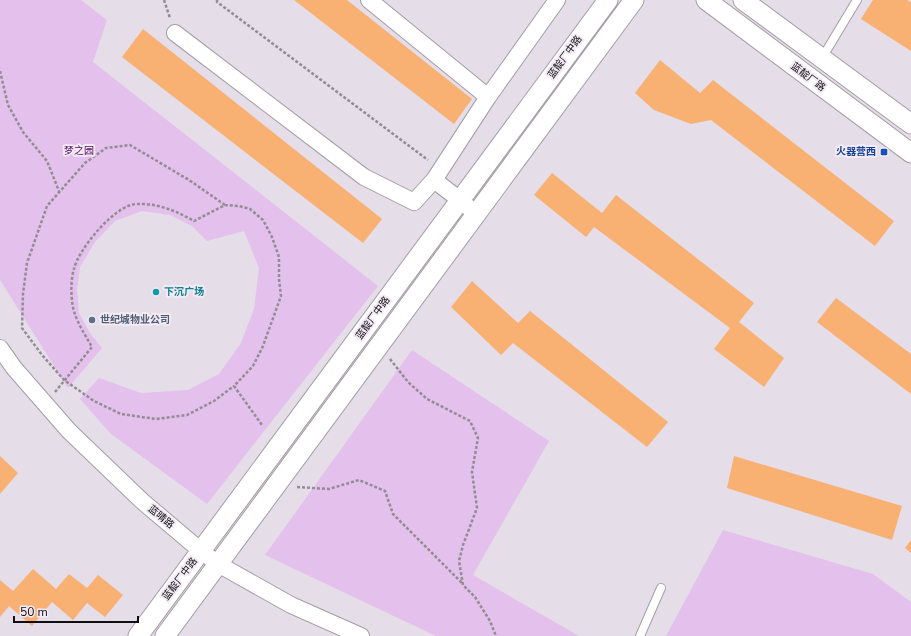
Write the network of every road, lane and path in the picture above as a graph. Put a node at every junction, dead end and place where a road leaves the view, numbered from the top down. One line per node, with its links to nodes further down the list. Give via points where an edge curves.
1 (216, 0): 15 (path)
2 (369, 0): 12 (street)
3 (557, 0): 12 (street)
4 (608, 0): 17 (street, 蓝靛厂中路)
5 (634, 0): 19 (street)
6 (706, 0): 14 (street, 蓝靛厂路)
7 (743, 0): 10 (street)
8 (857, 0): 10 (lane)
9 (175, 33): 15 (street, via 364,178 414,202)
10 (822, 58): 13 (street)
11 (0, 71): 16 (path, via 8,105 23,132 46,161)
12 (488, 97): 15 (street)
13 (911, 124)
14 (911, 153)
15 (437, 174): 17 (street)
16 (59, 191): 18 (path, via 85,163 106,148 130,145 189,180); 22 (path, via 47,206 28,263 23,294 22,328)
17 (460, 200): 19 (street); 27 (street, 蓝靛厂中路)
18 (224, 205): 22 (path, via 194,221 176,211 135,204 116,212 104,224 79,256 74,269 72,301 80,327 92,347); 23 (path, via 250,209 262,220 279,257 281,296 253,366)
19 (476, 214): 28 (street)
20 (0, 348): 27 (street, 蓝晴路, via 14,368 69,431 142,501)
21 (390, 355): 29 (path, via 390,361 408,382 427,399 470,422 478,438 472,472 477,508 460,561)
22 (64, 380): 23 (path, via 94,401 120,414 156,419 187,415 214,401); 24 (path)
23 (234, 386): 25 (path)
24 (50, 397)
25 (262, 425)
26 (291, 486): 29 (path, via 329,489 359,480 385,491 393,514)
27 (201, 551): 28 (street, 蓝晴路); 31 (street, 蓝靛厂中路)
28 (218, 564): 32 (street); 33 (street, 蓝晴路, via 291,605)
29 (463, 585): 34 (path, via 475,597)
30 (661, 588): 35 (lane)
31 (138, 636)
32 (165, 636)
33 (361, 636)
34 (496, 636)
35 (640, 636)

